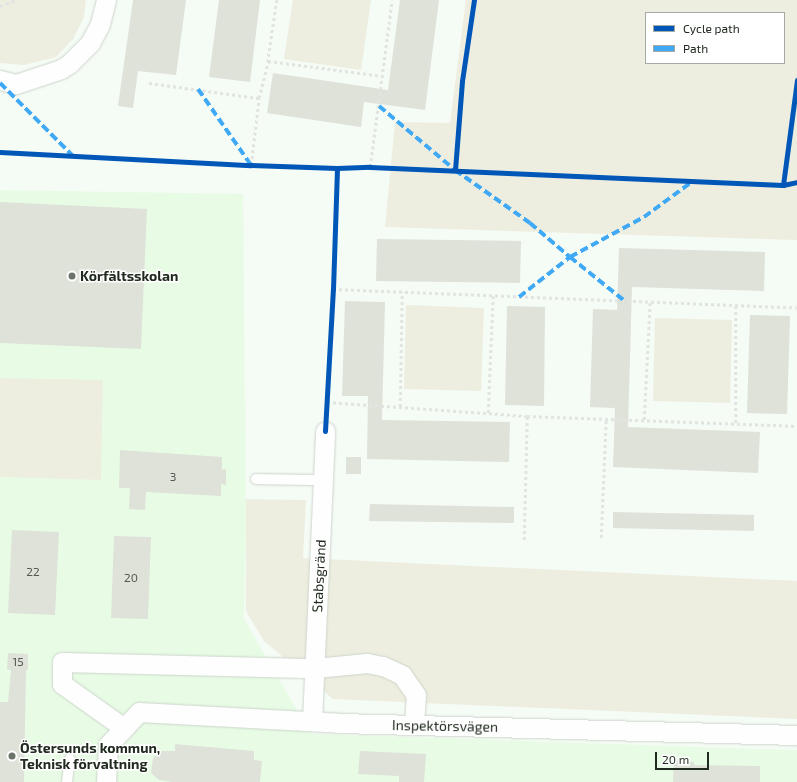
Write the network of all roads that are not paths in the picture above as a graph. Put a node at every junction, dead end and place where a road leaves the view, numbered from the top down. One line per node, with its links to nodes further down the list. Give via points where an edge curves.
1 (106, 0): 2 (street, via 102,20 90,43 69,64 16,84)
2 (0, 80)
3 (326, 431): 5 (street, Stabsgränd)
4 (256, 479): 5 (lane)
5 (323, 480): 6 (street, Stabsgränd)
6 (315, 668): 7 (street, Stabsgränd); 8 (street, via 367,664 383,666 402,675 416,695); 9 (street, via 62,662 62,684)
7 (312, 721): 8 (street, Inspektörsvägen); 9 (street, Inspektörsvägen, via 139,712)
8 (414, 725): 10 (street, Inspektörsvägen)
9 (124, 728): 13 (street, Inspektörsvägen, via 108,745)
10 (797, 735)
11 (70, 760): 12 (lane)
12 (67, 782)
13 (106, 782)

